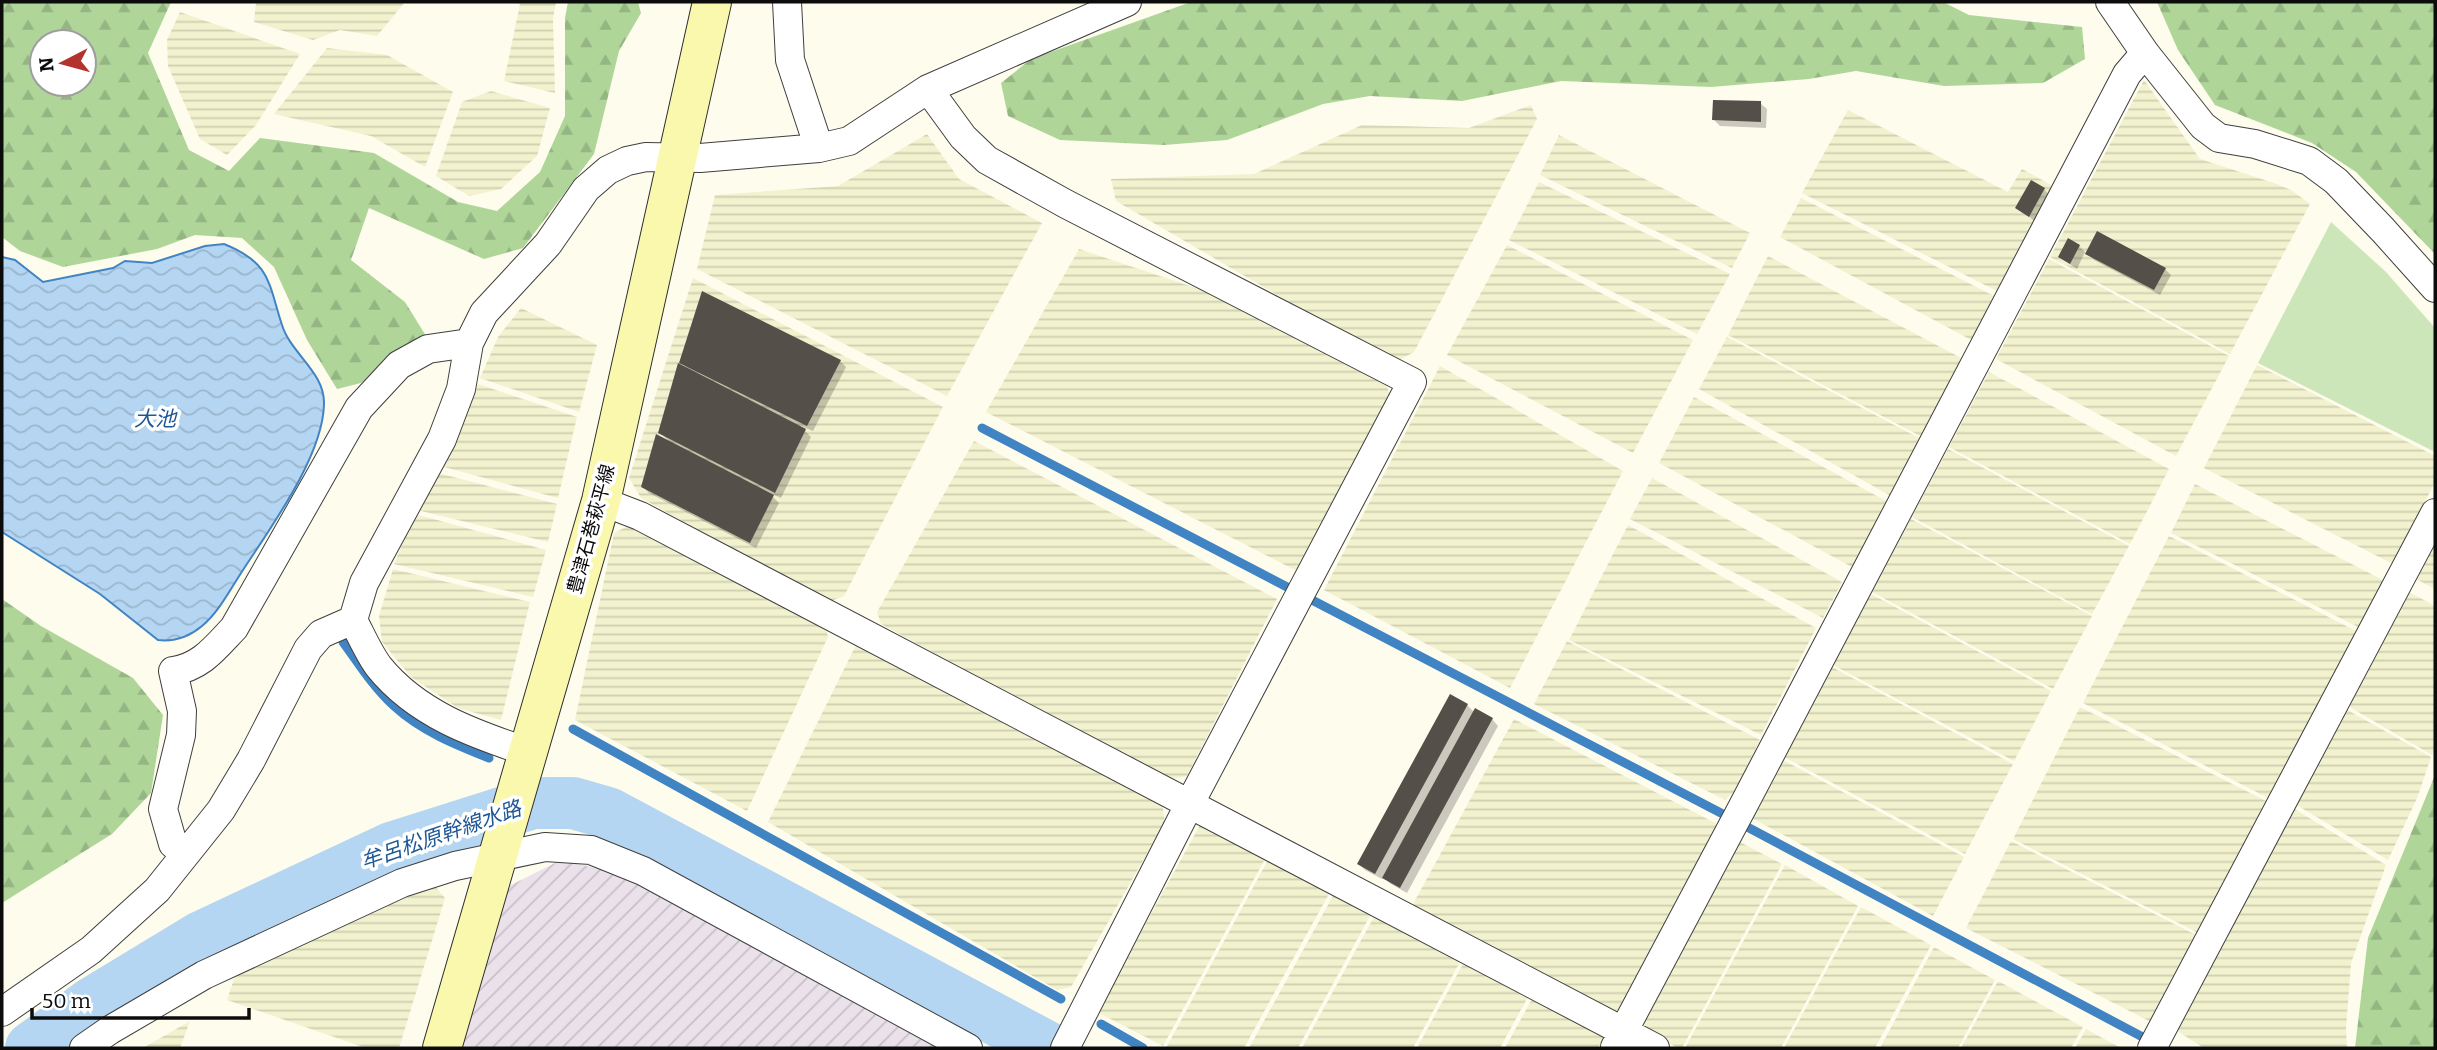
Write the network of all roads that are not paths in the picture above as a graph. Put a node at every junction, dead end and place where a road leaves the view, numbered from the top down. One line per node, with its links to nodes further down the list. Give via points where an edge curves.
1 (712, 2): 8 (main road, 豊津石巻萩平線)
2 (786, 2): 7 (street, via 790,60)
3 (1127, 2): 6 (street)
4 (2110, 2): 5 (street)
5 (2145, 53): 9 (street, via 2203,127 2219,138 2309,161 2336,181); 19 (street, via 2127,74)
6 (928, 89): 7 (street, via 849,141); 15 (street, via 986,160 1412,382)
7 (819, 148): 8 (street)
8 (678, 156): 10 (street, via 627,161 586,189 548,244 484,313); 11 (main road, 豊津石巻萩平線)
9 (2435, 288)
10 (469, 343): 13 (street, via 461,389 442,439 365,583); 17 (street, via 428,349 399,365 359,408 234,628 209,655 189,669 173,671 183,711 163,809 173,844)
11 (601, 501): 14 (main road, 豊津石巻萩平線); 15 (street, via 640,516)
12 (2435, 513): 20 (street)
13 (353, 620): 14 (street, via 379,667 402,690 436,716); 17 (street, via 321,634 308,649 251,760)
14 (527, 757): 16 (main road, 豊津石巻萩平線)
15 (1189, 805): 19 (street); 21 (street)
16 (501, 847): 22 (street, via 402,883 204,975); 23 (main road, 豊津石巻萩平線); 24 (street, via 591,850 643,871)
17 (187, 852): 18 (street, via 158,890 91,950)
18 (2, 1013)
19 (1618, 1040): 25 (street)
20 (2155, 1041)
21 (1068, 1042)
22 (84, 1048)
23 (442, 1048)
24 (968, 1048)
25 (1655, 1048)

